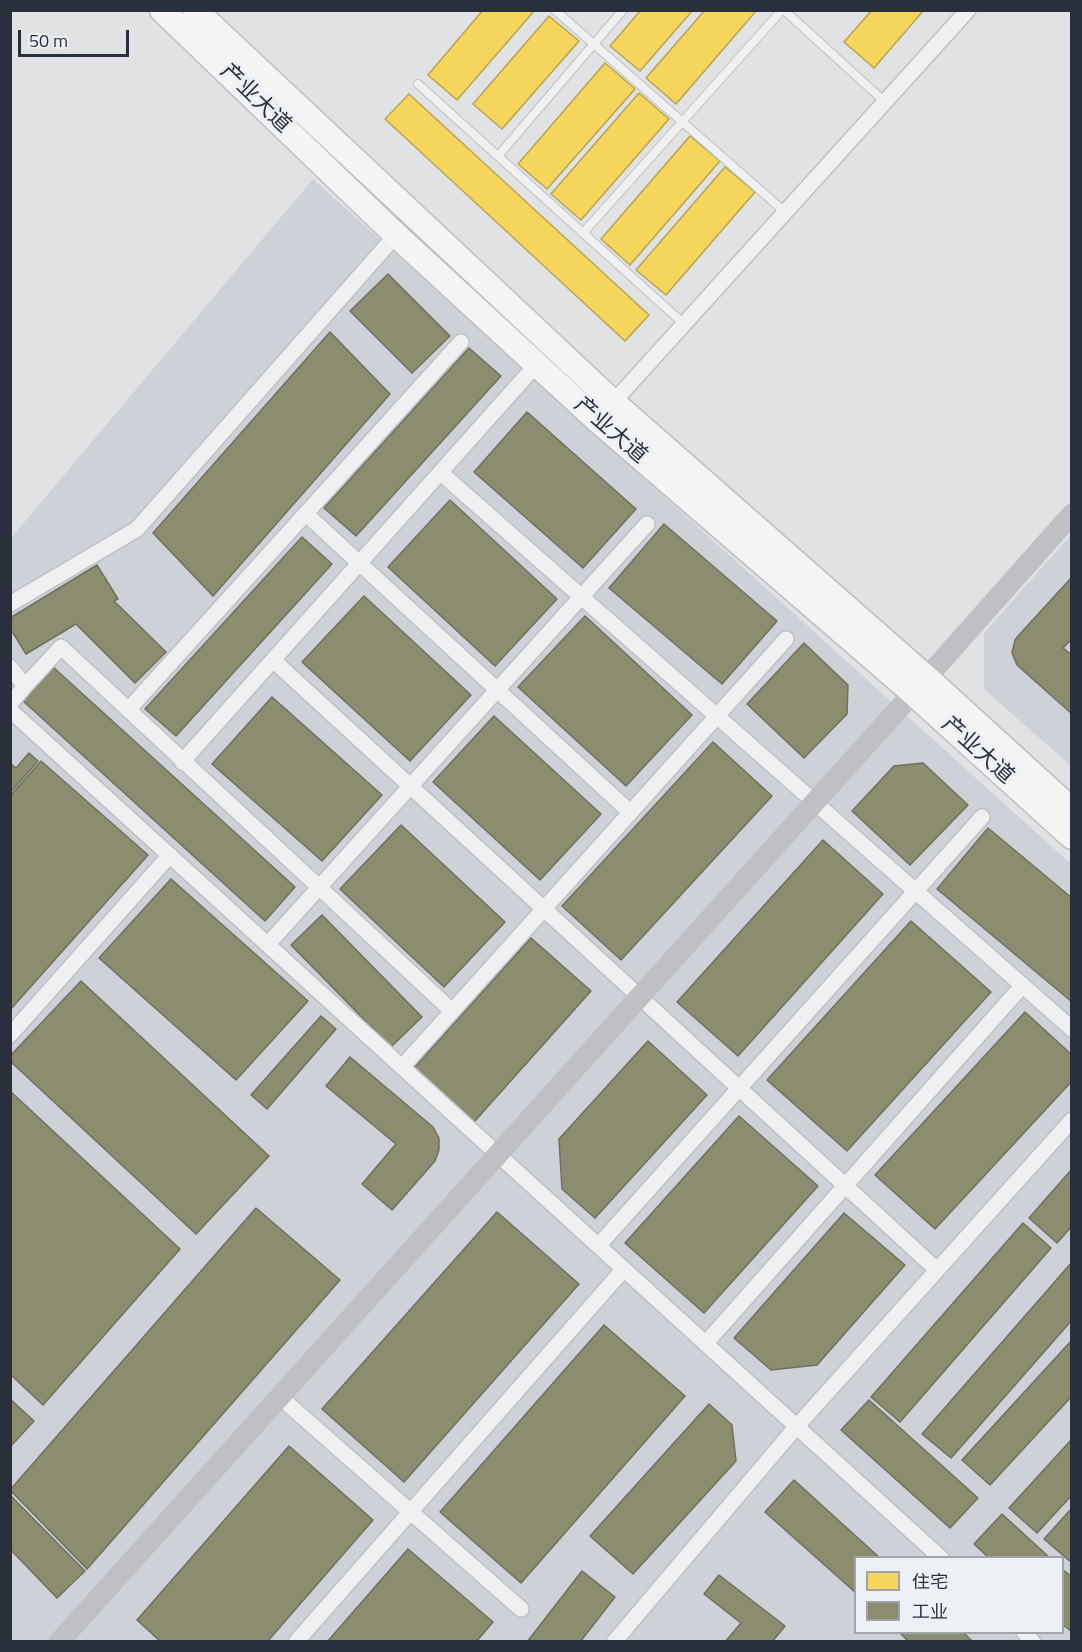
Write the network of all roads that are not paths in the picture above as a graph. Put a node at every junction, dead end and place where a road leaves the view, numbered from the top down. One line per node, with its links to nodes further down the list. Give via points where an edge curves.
1 (162, 10): 14 (main road, 产业大道)
2 (195, 10): 18 (main road, 产业大道)
3 (555, 10): 7 (lane)
4 (623, 10): 7 (lane)
5 (783, 10): 9 (lane); 10 (lane)
6 (968, 10): 9 (street)
7 (594, 45): 10 (lane); 11 (lane)
8 (418, 84): 11 (lane)
9 (885, 102): 12 (street)
10 (682, 122): 12 (lane); 13 (lane)
11 (498, 156): 13 (lane)
12 (785, 212): 15 (street)
13 (583, 233): 15 (lane)
14 (396, 235): 17 (main road, 产业大道); 26 (street, via 137,529)
15 (684, 324): 18 (street)
16 (462, 342): 21 (street)
17 (537, 364): 19 (main road, 产业大道); 20 (street)
18 (613, 402): 19 (street); 30 (main road, 产业大道)
19 (597, 420): 30 (main road, 产业大道)
20 (441, 473): 24 (street); 25 (street)
21 (306, 514): 24 (street); 35 (street)
22 (1071, 514): 30 (street)
23 (647, 524): 25 (street)
24 (360, 563): 28 (street); 32 (street)
25 (581, 597): 32 (street); 36 (street)
26 (10, 604)
27 (786, 639): 36 (street)
28 (273, 660): 37 (street); 38 (street)
29 (10, 667): 31 (street)
30 (920, 685): 39 (street); 40 (main road, 产业大道); 43 (main road, 产业大道)
31 (25, 686): 33 (street); 35 (street, via 61,647)
32 (497, 690): 38 (street); 41 (street)
33 (10, 704)
34 (10, 710): 44 (street)
35 (128, 710): 37 (street)
36 (716, 716): 39 (street); 41 (street)
37 (182, 762): 45 (street)
38 (410, 786): 45 (street); 47 (street)
39 (815, 803): 46 (street); 50 (street)
40 (1071, 810)
41 (630, 812): 47 (street)
42 (982, 817): 46 (street)
43 (1071, 837)
44 (170, 855): 48 (street); 53 (street)
45 (319, 888): 48 (street); 51 (street)
46 (915, 892): 49 (street); 55 (street)
47 (544, 909): 50 (street); 51 (street)
48 (268, 944): 54 (street)
49 (1022, 986): 52 (street); 58 (street)
50 (639, 997): 55 (street); 57 (street)
51 (452, 1011): 54 (street)
52 (1071, 1029)
53 (10, 1035)
54 (402, 1067): 57 (street)
55 (739, 1088): 58 (street); 59 (street)
56 (1071, 1120): 61 (street)
57 (498, 1154): 59 (street); 63 (street)
58 (845, 1186): 61 (street); 62 (street)
59 (598, 1246): 60 (street)
60 (624, 1269): 62 (street); 65 (street)
61 (937, 1270): 64 (street)
62 (706, 1343): 64 (street)
63 (280, 1397): 65 (street); 68 (street)
64 (797, 1426): 66 (street); 70 (street)
65 (410, 1512): 67 (street); 69 (street)
66 (940, 1556)
67 (521, 1609)
68 (59, 1641)
69 (296, 1641)
70 (614, 1641)

